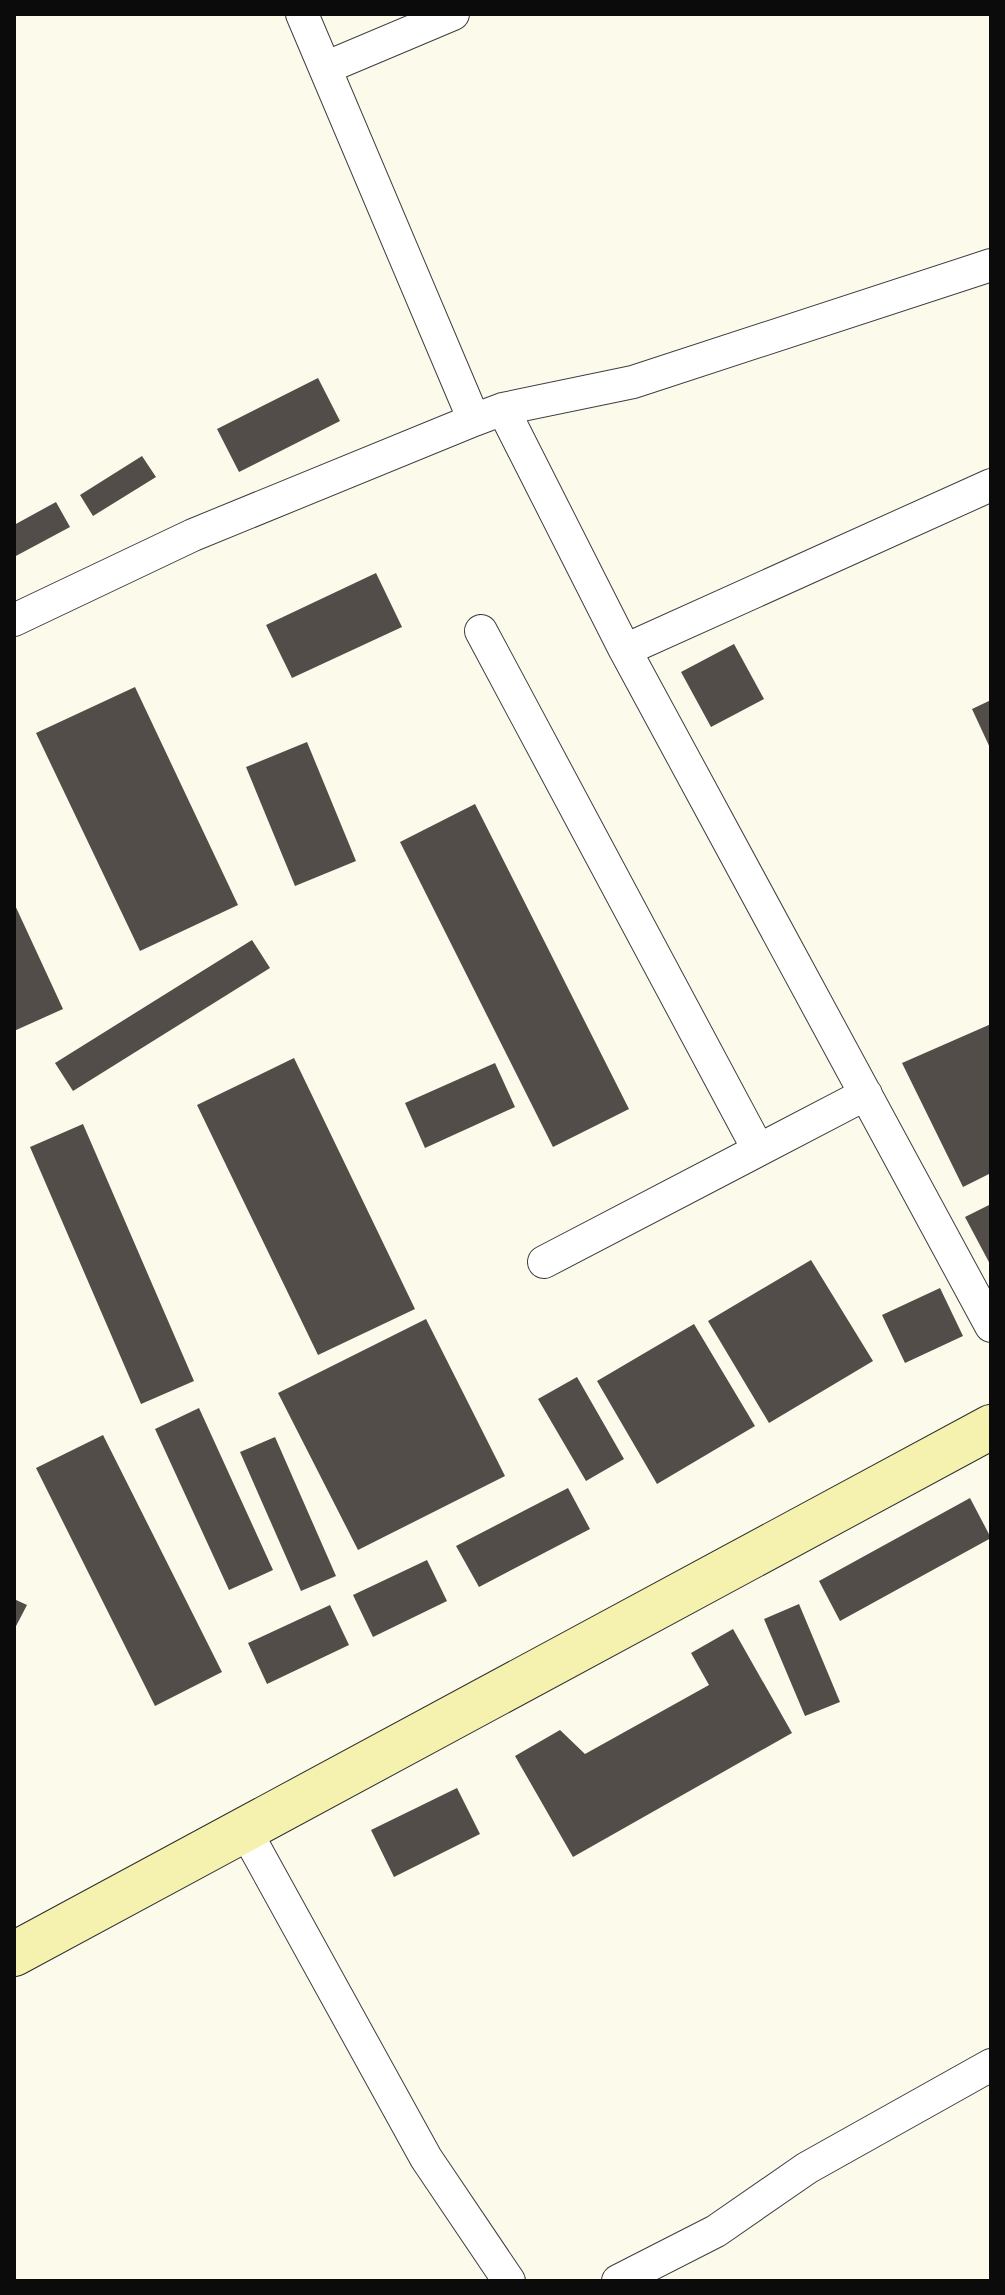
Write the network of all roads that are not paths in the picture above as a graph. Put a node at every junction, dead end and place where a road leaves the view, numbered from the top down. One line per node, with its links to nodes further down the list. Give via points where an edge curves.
1 (302, 14): 3 (street)
2 (453, 14): 3 (street)
3 (325, 68): 5 (street)
4 (991, 265): 5 (street, via 633,382)
5 (488, 415): 7 (street, via 193,535); 9 (street)
6 (991, 485): 9 (street)
7 (14, 620)
8 (481, 631): 11 (street)
9 (625, 650): 10 (street)
10 (866, 1094): 11 (street); 13 (street)
11 (758, 1149): 12 (street)
12 (544, 1262)
13 (991, 1326)
14 (991, 1427): 15 (street)
15 (245, 1830): 16 (street); 18 (street, via 426,2158)
16 (14, 1954)
17 (991, 2065): 19 (street, via 807,2168 716,2231)
18 (509, 2281)
19 (618, 2281)

